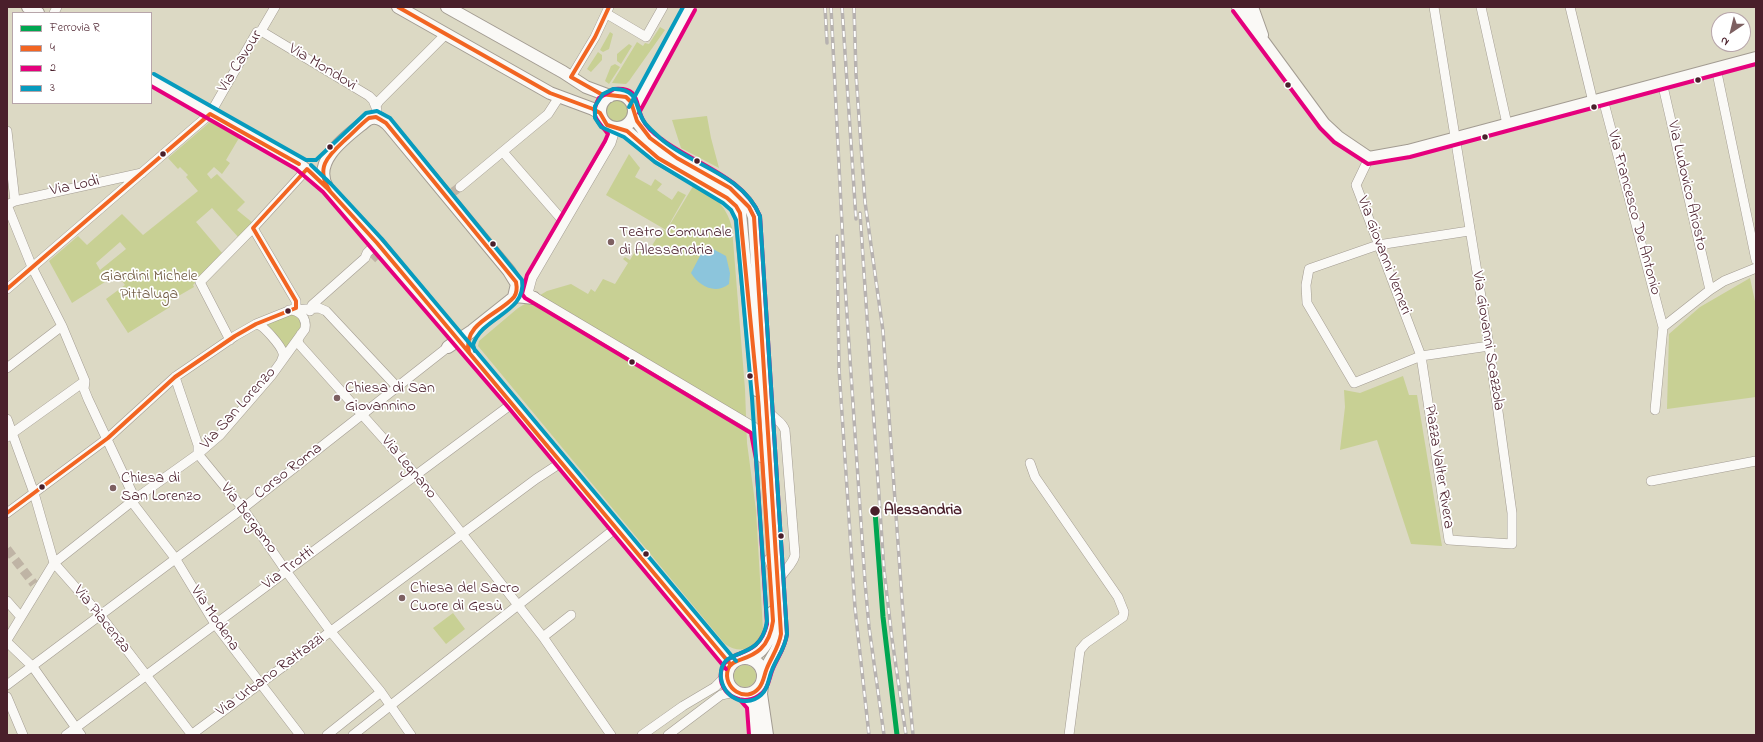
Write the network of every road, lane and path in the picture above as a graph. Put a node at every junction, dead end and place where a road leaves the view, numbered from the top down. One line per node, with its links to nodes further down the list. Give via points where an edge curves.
1 (276, 7): 14 (street, Via Cavour)
2 (398, 7): 15 (main road)
3 (447, 7): 12 (main road)
4 (663, 7): 10 (street, via 646,37)
5 (690, 7): 13 (main road)
6 (1238, 7): 16 (main road)
7 (1434, 7): 33 (street, Via Giovanni Scazzola)
8 (1481, 7): 29 (street)
9 (1570, 7): 24 (street, Via Francesco De Antonio)
10 (606, 10): 19 (street)
11 (1254, 10): 16 (main road)
12 (463, 11): 19 (main road)
13 (679, 26): 22 (main road, via 637,87 630,93); 26 (main road)
14 (261, 31): 25 (street, Via Mondovì, via 369,96); 27 (street, Via Cavour, via 257,32)
15 (446, 34): 23 (main road); 25 (street, via 380,99 376,105)
16 (1264, 40): 36 (main road, via 1328,128)
17 (1756, 58): 18 (main road)
18 (1716, 68): 21 (main road); 47 (street)
19 (571, 77): 22 (main road, via 591,89)
20 (152, 80): 27 (main road)
21 (1662, 82): 24 (main road); 53 (street, Via Ludovico Ariosto)
22 (615, 95): 26 (main road, via 628,98); 28 (main road, via 601,105)
23 (559, 97): 28 (main road); 34 (street, via 548,114)
24 (1598, 100): 29 (main road); 63 (street, Via Francesco De Antonio)
25 (377, 110): 30 (street, Via Mondovì)
26 (634, 112): 31 (main road, via 629,123); 78 (main road, via 643,129 658,144 678,159 736,192 751,210 755,224)
27 (210, 114): 37 (main road); 38 (street, Via Cavour)
28 (600, 114): 31 (main road, via 603,120)
29 (1507, 124): 33 (main road)
30 (390, 127): 35 (main road, via 379,118 369,118); 39 (main road)
31 (615, 127): 42 (street, via 611,143); 85 (main road, via 634,137 658,158 727,198 740,213)
32 (7, 137): 41 (street, Via Modena)
33 (1456, 138): 36 (main road); 44 (street, Via Giovanni Scazzola)
34 (502, 152): 39 (street, via 448,194); 42 (street)
35 (330, 153): 37 (main road, via 314,167); 40 (main road, via 322,174)
36 (1369, 158): 45 (street, Via Giovanni Verneri, via 1356,185)
37 (303, 166): 40 (main road); 43 (street)
38 (144, 172): 41 (street, Via Lodi); 48 (street, Via Cavour)
39 (436, 183): 50 (main road)
40 (330, 191): 46 (main road)
41 (10, 203): 48 (street, Via Modena)
42 (564, 222): 51 (street)
43 (253, 228): 57 (street); 66 (street, via 200,282)
44 (1469, 231): 45 (street); 69 (street, Via Giovanni Scazzola)
45 (1378, 244): 71 (street, Via Giovanni Verneri); 71 (street, via 1309,269 1306,285 1307,303 1354,383)
46 (375, 253): 56 (street, via 367,253 365,258); 67 (main road)
47 (1756, 260)
48 (32, 268): 52 (street, Via Cavour); 61 (street, Via Modena)
49 (1756, 268): 53 (street, via 1724,281)
50 (509, 271): 51 (street, via 522,282); 54 (main road, via 517,284)
51 (532, 278): 55 (street, via 528,291)
52 (7, 289)
53 (1710, 290): 63 (street)
54 (514, 297): 55 (main road, via 521,295); 64 (main road)
55 (534, 298): 85 (street, via 754,427)
56 (321, 300): 58 (street); 59 (street)
57 (293, 306): 58 (street); 60 (street); 62 (street, via 305,320)
58 (312, 308): 59 (street); 62 (street, Via San Lorenzo)
59 (326, 311): 76 (street)
60 (256, 324): 66 (street); 72 (street, via 263,326 282,350)
61 (62, 326): 73 (street); 75 (street, Via Modena)
62 (306, 326): 65 (street, Via San Lorenzo)
63 (1663, 327): 79 (street)
64 (472, 331): 67 (main road); 70 (main road, via 466,343)
65 (301, 334): 72 (street, Via San Lorenzo); 80 (street, Via Legnano, via 299,344)
66 (230, 340): 74 (street)
67 (459, 340): 68 (main road); 70 (main road)
68 (448, 346): 76 (street, Corso Roma)
69 (1489, 346): 71 (street); 97 (street, Via Giovanni Scazzola, via 1512,513)
70 (469, 352): 77 (main road)
71 (1421, 356): 97 (street, Piazza Valter Rivera, via 1449,540)
72 (282, 361): 84 (street, Via San Lorenzo, via 220,435)
73 (7, 368)
74 (175, 377): 83 (street); 84 (street, Via Bergamo, via 198,445)
75 (85, 381): 82 (street); 83 (street, Via Modena, via 84,389)
76 (398, 388): 80 (street, Corso Roma)
77 (513, 403): 87 (main road); 89 (street, Via Trotti)
78 (767, 408): 102 (main road); 102 (street, via 785,430 794,517 795,555)
79 (1655, 410)
80 (362, 414): 89 (street, Via Legnano); 93 (street, Corso Roma)
81 (7, 419): 82 (street, Via Piacenza)
82 (10, 435): 91 (street, Via Piacenza)
83 (108, 438): 91 (street); 92 (street, Via Modena)
84 (198, 454): 92 (street, Via San Lorenzo); 93 (street, Via Bergamo)
85 (762, 458): 99 (main road)
86 (1756, 461): 90 (street)
87 (562, 462): 95 (main road); 96 (street, Via Urbano Rattazzi)
88 (1030, 463): 136 (street, via 1035,478 1124,609 1122,617 1080,650)
89 (416, 476): 96 (street, Via Legnano); 101 (street, Via Trotti)
90 (1651, 481)
91 (34, 493): 94 (street); 100 (street, Via Piacenza)
92 (133, 500): 98 (street, Via Modena); 100 (street, Via San Lorenzo)
93 (242, 509): 98 (street, Corso Roma); 101 (street, Via Bergamo)
94 (7, 513)
95 (616, 528): 104 (street); 114 (main road)
96 (463, 534): 104 (street, Via Legnano); 109 (street, Via Urbano Rattazzi)
97 (1512, 544)
98 (175, 558): 105 (street, Corso Roma); 108 (street, Via Modena)
99 (769, 558): 102 (street, via 772,567); 112 (main road, via 772,628 762,649)
100 (54, 563): 105 (street, Via Piacenza); 107 (street, Via San Lorenzo)
101 (286, 571): 108 (street, Via Trotti); 109 (street, Via Bergamo)
102 (781, 573): 116 (main road, via 781,638 777,652 766,667)
103 (7, 601): 107 (street)
104 (518, 605): 110 (street, Via Legnano); 122 (street)
105 (100, 615): 113 (street, Corso Roma); 115 (street, Via Piacenza)
106 (571, 615): 110 (street)
107 (22, 617): 111 (street, Via San Lorenzo)
108 (216, 624): 115 (street, Via Trotti); 117 (street, Via Modena)
109 (331, 632): 117 (street, Via Urbano Rattazzi); 119 (street, Via Bergamo)
110 (543, 637): 131 (street, Via Legnano)
111 (7, 641): 113 (street)
112 (747, 658): 114 (main road, via 738,659); 116 (main road, via 759,664)
113 (33, 666): 118 (street, Corso Roma); 123 (street)
114 (729, 670): 120 (main road, via 729,686); 132 (street, via 715,687)
115 (146, 676): 123 (street, Via Trotti); 126 (street, Via Piacenza)
116 (763, 681): 120 (main road, via 753,693); 135 (main road, via 761,694)
117 (260, 684): 126 (street, Via Urbano Rattazzi); 127 (street, Via Modena)
118 (7, 685)
119 (381, 692): 122 (street, Via Bergamo); 128 (street)
120 (739, 693): 133 (street, via 721,695); 134 (main road, via 753,705)
121 (7, 697): 124 (street)
122 (390, 706): 129 (street); 130 (street, Via Bergamo)
123 (78, 731): 125 (street, Via Trotti)
124 (23, 735)
125 (66, 735)
126 (192, 735)
127 (300, 735)
128 (327, 735)
129 (353, 735)
130 (411, 735)
131 (611, 735)
132 (642, 735)
133 (668, 735)
134 (755, 735)
135 (767, 735)
136 (1069, 735)

